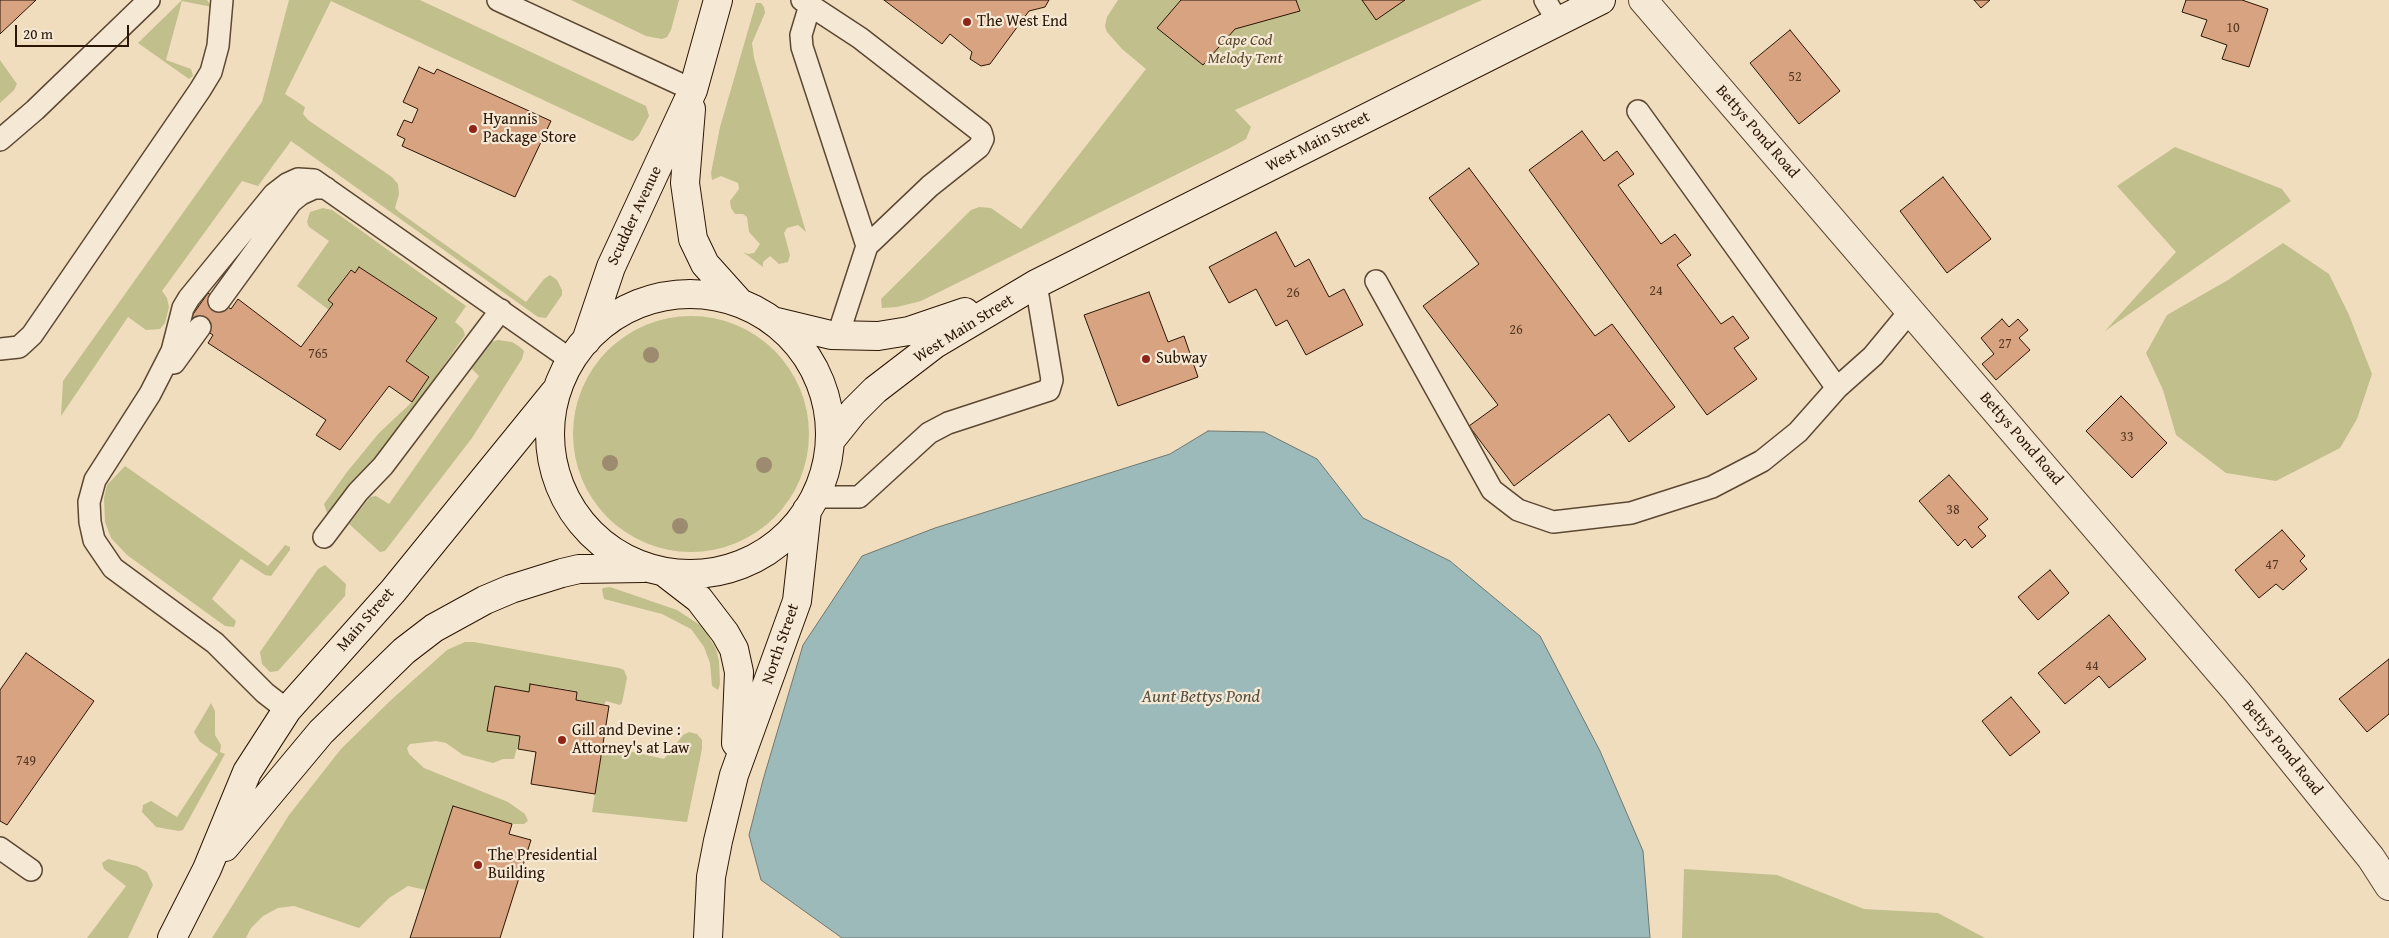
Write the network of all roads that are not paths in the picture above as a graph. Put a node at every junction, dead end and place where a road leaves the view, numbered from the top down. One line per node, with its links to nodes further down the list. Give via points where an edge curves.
1 (149, 0): 11 (lane, via 36,110)
2 (222, 0): 23 (lane, via 218,46 211,72 200,90 32,335 19,347)
3 (498, 0): 9 (lane)
4 (718, 0): 9 (main road, Scudder Avenue)
5 (1601, 0): 8 (main road, West Main Street)
6 (1643, 0): 19 (main road, Bettys Pond Road)
7 (806, 2): 13 (lane, via 802,47); 13 (lane, via 860,38 981,132 983,139)
8 (1552, 11): 15 (main road, West Main Street)
9 (693, 90): 17 (main road, Scudder Avenue, via 684,183 693,239 705,264); 24 (main road, Scudder Avenue, via 611,267)
10 (1638, 111): 25 (lane)
11 (0, 140)
12 (326, 188): 16 (lane, via 314,188 292,202); 18 (lane); 27 (lane, via 314,180 298,179 274,194 189,298 183,308 172,351)
13 (867, 246): 22 (lane)
14 (1376, 281): 25 (lane, via 1492,490 1518,510 1553,522 1631,513 1712,487 1762,461 1798,432)
15 (1036, 284): 22 (main road, West Main Street, via 909,331 878,336); 28 (main road, West Main Street, via 928,350 875,390); 29 (lane, via 1052,380 1049,390 929,433 859,498)
16 (219, 300)
17 (740, 303): 20 (main road); 24 (main road, via 716,296 691,294 642,302 606,322)
18 (501, 310): 24 (lane); 30 (lane, via 384,466 358,492)
19 (1911, 310): 25 (lane, via 1873,356); 37 (main road, Bettys Pond Road, via 2237,692 2371,858)
20 (773, 321): 22 (main road, West Main Street); 28 (main road, via 810,361 824,395)
21 (200, 327): 27 (lane)
22 (838, 335)
23 (0, 349)
24 (578, 352): 26 (main road)
25 (1837, 388)
26 (557, 390): 31 (main road, via 551,412 550,441 556,477 565,498 581,522 607,548); 32 (main road, Main Street, via 393,591)
27 (150, 394): 32 (lane, via 95,480 89,502 94,540 113,568 214,643)
28 (830, 441): 29 (main road, via 826,465)
29 (811, 503): 31 (main road, Main Street, via 786,535 760,555 729,568 697,574); 33 (main road, North Street, via 797,601)
30 (324, 537)
31 (656, 570): 33 (main road, North Street, via 699,599 734,649 739,672); 35 (main road, Main Street, via 579,569 562,573 484,600 434,628 404,651 321,732)
32 (287, 710): 35 (main road, Main Street, via 246,772)
33 (734, 775): 39 (main road, North Street, via 711,877)
34 (0, 848): 36 (lane)
35 (207, 869): 38 (main road, Main Street)
36 (31, 870)
37 (2389, 886)
38 (172, 938)
39 (708, 938)

